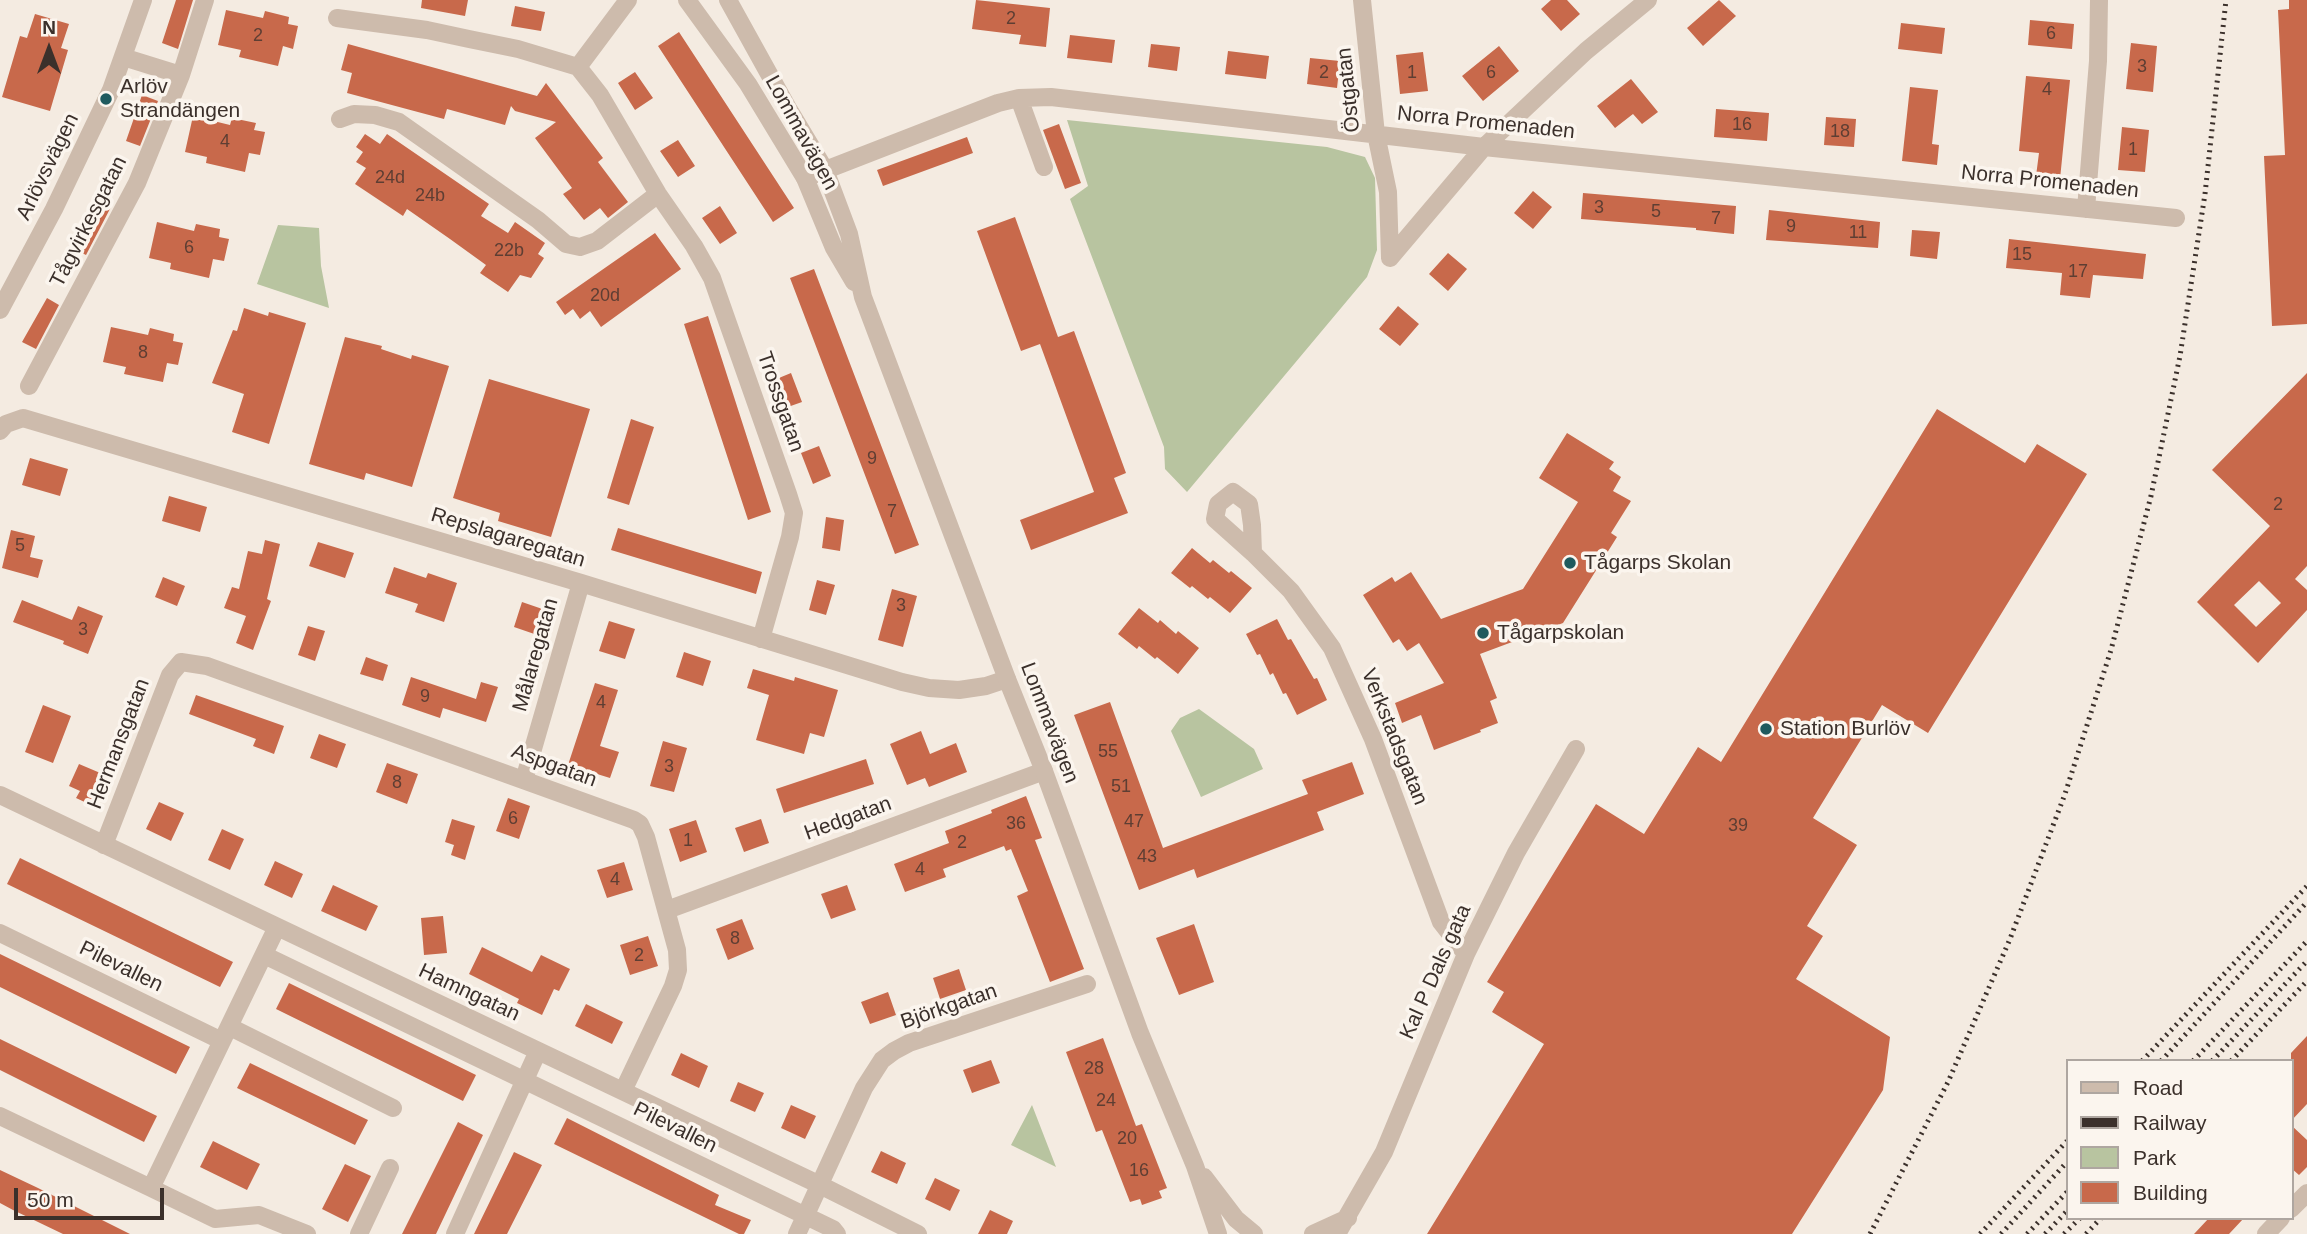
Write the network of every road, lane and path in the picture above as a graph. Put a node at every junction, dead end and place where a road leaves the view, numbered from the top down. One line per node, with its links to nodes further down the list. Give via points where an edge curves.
1 (143, 0): 10 (street, Arlövsvägen)
2 (205, 0): 12 (street, Tågvirkesgatan)
3 (628, 0): 11 (street)
4 (687, 0): 19 (street, Lommavägen, via 748,85)
5 (728, 0): 18 (street, Lommavägen)
6 (1362, 0): 15 (street, Östgatan)
7 (1648, 0): 16 (street)
8 (2099, 0): 21 (street)
9 (337, 18): 11 (street, via 469,38)
10 (123, 57): 12 (street); 24 (street, Arlövsvägen, via 72,172)
11 (578, 67): 20 (street, Trossgatan, via 600,95)
12 (181, 75): 25 (street, Tågvirkesgatan, via 137,183)
13 (1019, 98): 15 (street, Norra Promenaden, via 1051,97); 17 (street); 18 (street, Norra Promenaden)
14 (340, 119): 20 (street, via 375,115 398,122 566,244 580,247 597,241)
15 (1376, 134): 16 (street, Norra Promenaden); 16 (street, Östgatan, via 1388,192 1390,258)
16 (1484, 147): 21 (street, Norra Promenaden)
17 (1044, 167)
18 (825, 170): 19 (street, Norra Promenaden); 23 (street, Lommavägen, via 849,234)
19 (805, 178): 23 (street, Lommavägen, via 834,248)
20 (658, 194): 29 (street, Trossgatan, via 712,278 794,513)
21 (2086, 209): 22 (street, Norra Promenaden)
22 (2176, 218)
23 (863, 297): 31 (street, Lommavägen)
24 (0, 310)
25 (29, 386)
26 (0, 430): 28 (street, Repslagaregatan, via 23,418)
27 (1253, 553): 41 (street, Verkstadsgatan, via 1292,591 1332,648 1373,739 1441,922)
28 (581, 583): 29 (street, Repslagaregatan); 34 (street, Målaregatan)
29 (761, 639): 31 (street, Repslagaregatan, via 929,688 959,690)
30 (181, 662): 34 (street, Aspgatan, via 206,666); 36 (street, Hermansgatan, via 170,675)
31 (1007, 679): 33 (street, Lommavägen)
32 (1576, 749): 41 (street, Kal P Dals gata, via 1516,853)
33 (1044, 771): 37 (street, Hedgatan); 49 (street, Lommavägen, via 1140,1033)
34 (524, 780): 37 (street, Aspgatan, via 640,824)
35 (0, 795): 36 (street, Hamngatan)
36 (104, 845): 38 (street, Hamngatan)
37 (667, 910): 46 (street, Aspgatan, via 678,970)
38 (277, 927): 40 (street); 44 (street, Hamngatan)
39 (0, 933): 43 (street, Pilevallen)
40 (264, 954): 43 (street); 45 (street, Pilevallen)
41 (1466, 954): 56 (street, Kal P Dals gata, via 1384,1152)
42 (1087, 984): 51 (street, Björkgatan, via 894,1051 882,1060 864,1088)
43 (226, 1034): 47 (street, Pilevallen); 52 (street)
44 (538, 1051): 45 (street); 46 (street, Hamngatan)
45 (525, 1080): 55 (street, Pilevallen); 60 (street)
46 (623, 1091): 51 (street, Hamngatan)
47 (393, 1108)
48 (0, 1116): 52 (street)
49 (1195, 1166): 64 (street, Lommavägen); 65 (street, Lommavägen, via 1236,1219)
50 (390, 1168): 59 (street)
51 (820, 1185): 55 (street); 63 (street, Hamngatan)
52 (151, 1188): 58 (street, via 215,1219 259,1215)
53 (2307, 1193): 54 (street)
54 (2293, 1207)
55 (806, 1216): 61 (street); 62 (street, Pilevallen)
56 (1348, 1218): 66 (street); 67 (street, Kal P Dals gata)
57 (2279, 1220): 68 (street)
58 (307, 1234)
59 (359, 1234)
60 (455, 1234)
61 (797, 1234)
62 (837, 1234)
63 (918, 1234)
64 (1218, 1234)
65 (1254, 1234)
66 (1312, 1234)
67 (1337, 1234)
68 (2266, 1234)

